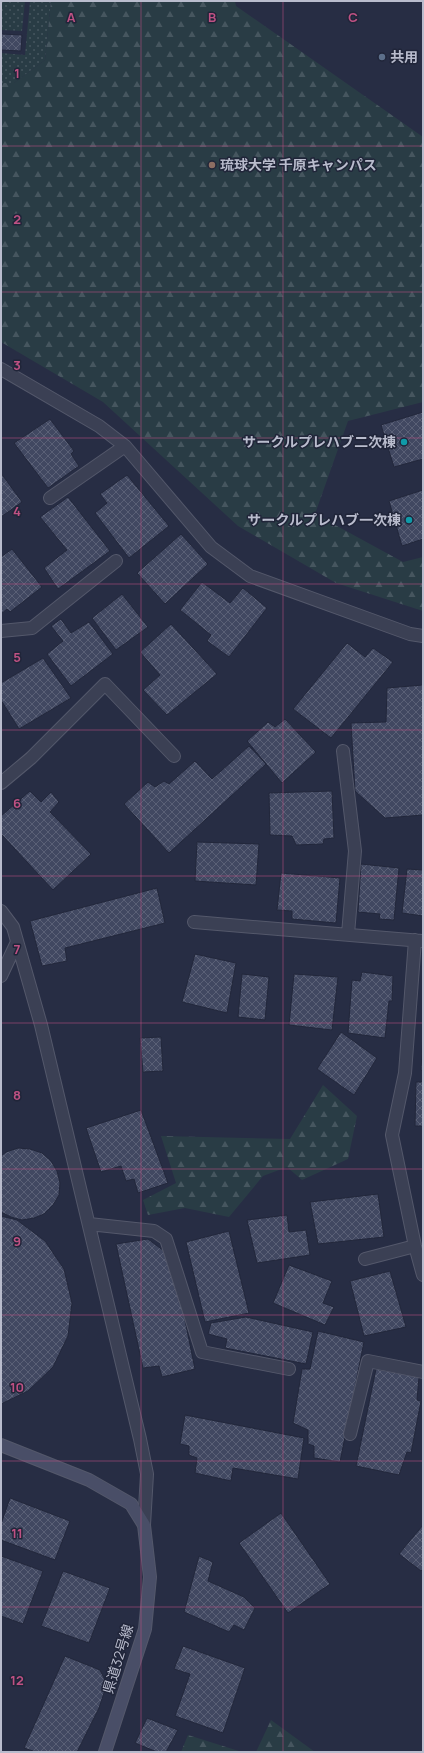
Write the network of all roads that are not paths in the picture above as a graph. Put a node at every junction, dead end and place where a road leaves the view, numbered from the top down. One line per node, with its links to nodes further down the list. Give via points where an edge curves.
1 (1, 370): 2 (street, via 100,426)
2 (125, 446): 3 (street); 6 (street, via 211,547 250,576 410,634)
3 (50, 498)
4 (116, 561): 5 (street, via 32,628)
5 (1, 631)
6 (423, 636)
7 (343, 751): 12 (street, via 355,851)
8 (174, 756): 9 (street, via 105,684 31,758)
9 (1, 783)
10 (1, 911): 14 (street, via 13,927)
11 (194, 922): 12 (street)
12 (348, 934): 13 (street)
13 (419, 941): 17 (street, via 405,1073 392,1135)
14 (17, 942): 15 (street); 16 (street, via 41,1025)
15 (1, 976)
16 (90, 1224): 20 (street, via 154,1231 166,1239 202,1352); 24 (street, via 147,1474)
17 (414, 1246): 18 (street); 19 (street)
18 (365, 1259)
19 (423, 1275)
20 (289, 1369)
21 (423, 1372): 22 (street, via 368,1361)
22 (350, 1434)
23 (1, 1445): 24 (main road, 県道32号線, via 89,1480 131,1504)
24 (144, 1525): 25 (main road, 県道32号線, via 150,1577 145,1630)
25 (105, 1752)

